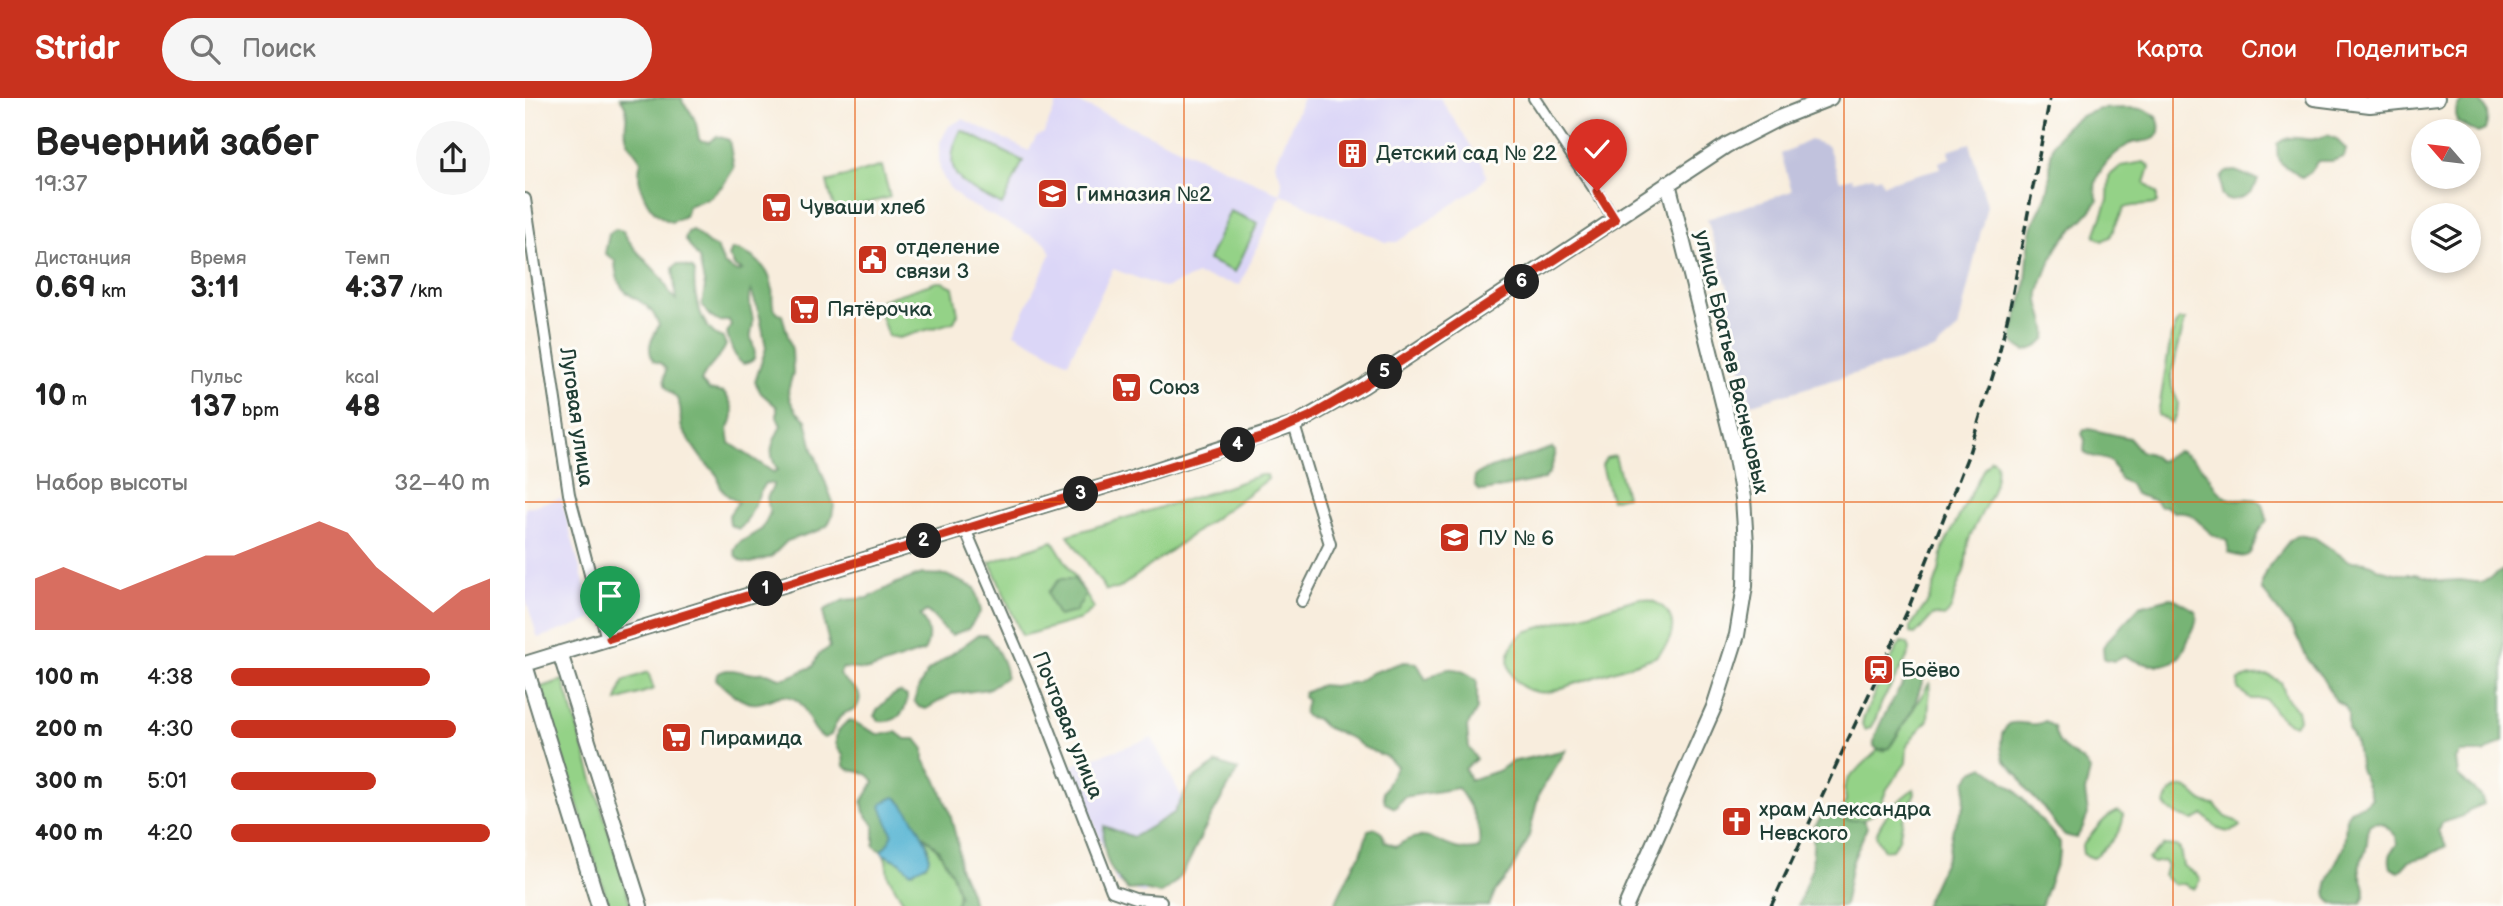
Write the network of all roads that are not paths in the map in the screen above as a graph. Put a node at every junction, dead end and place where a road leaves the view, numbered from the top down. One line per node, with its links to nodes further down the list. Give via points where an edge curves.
1 (1534, 98): 7 (street)
2 (1830, 98): 5 (main road, via 1727,145)
3 (2313, 98): 4 (main road, via 2370,105)
4 (2437, 98)
5 (1668, 183): 7 (main road); 17 (main road, улица Братьев Васнецовых, via 1734,447 1743,498 1745,586 1737,635 1714,707)
6 (525, 199): 11 (street, Луговая улица, via 569,494)
7 (1615, 220): 8 (main road, via 1363,386)
8 (1294, 425): 9 (main road); 10 (street, via 1330,544)
9 (965, 529): 11 (main road); 14 (street, Почтовая улица, via 1031,682 1112,891)
10 (1302, 601)
11 (607, 639): 12 (main road)
12 (560, 653): 13 (main road); 16 (main road)
13 (525, 664): 15 (main road)
14 (1161, 901)
15 (600, 906)
16 (640, 906)
17 (1626, 906)

